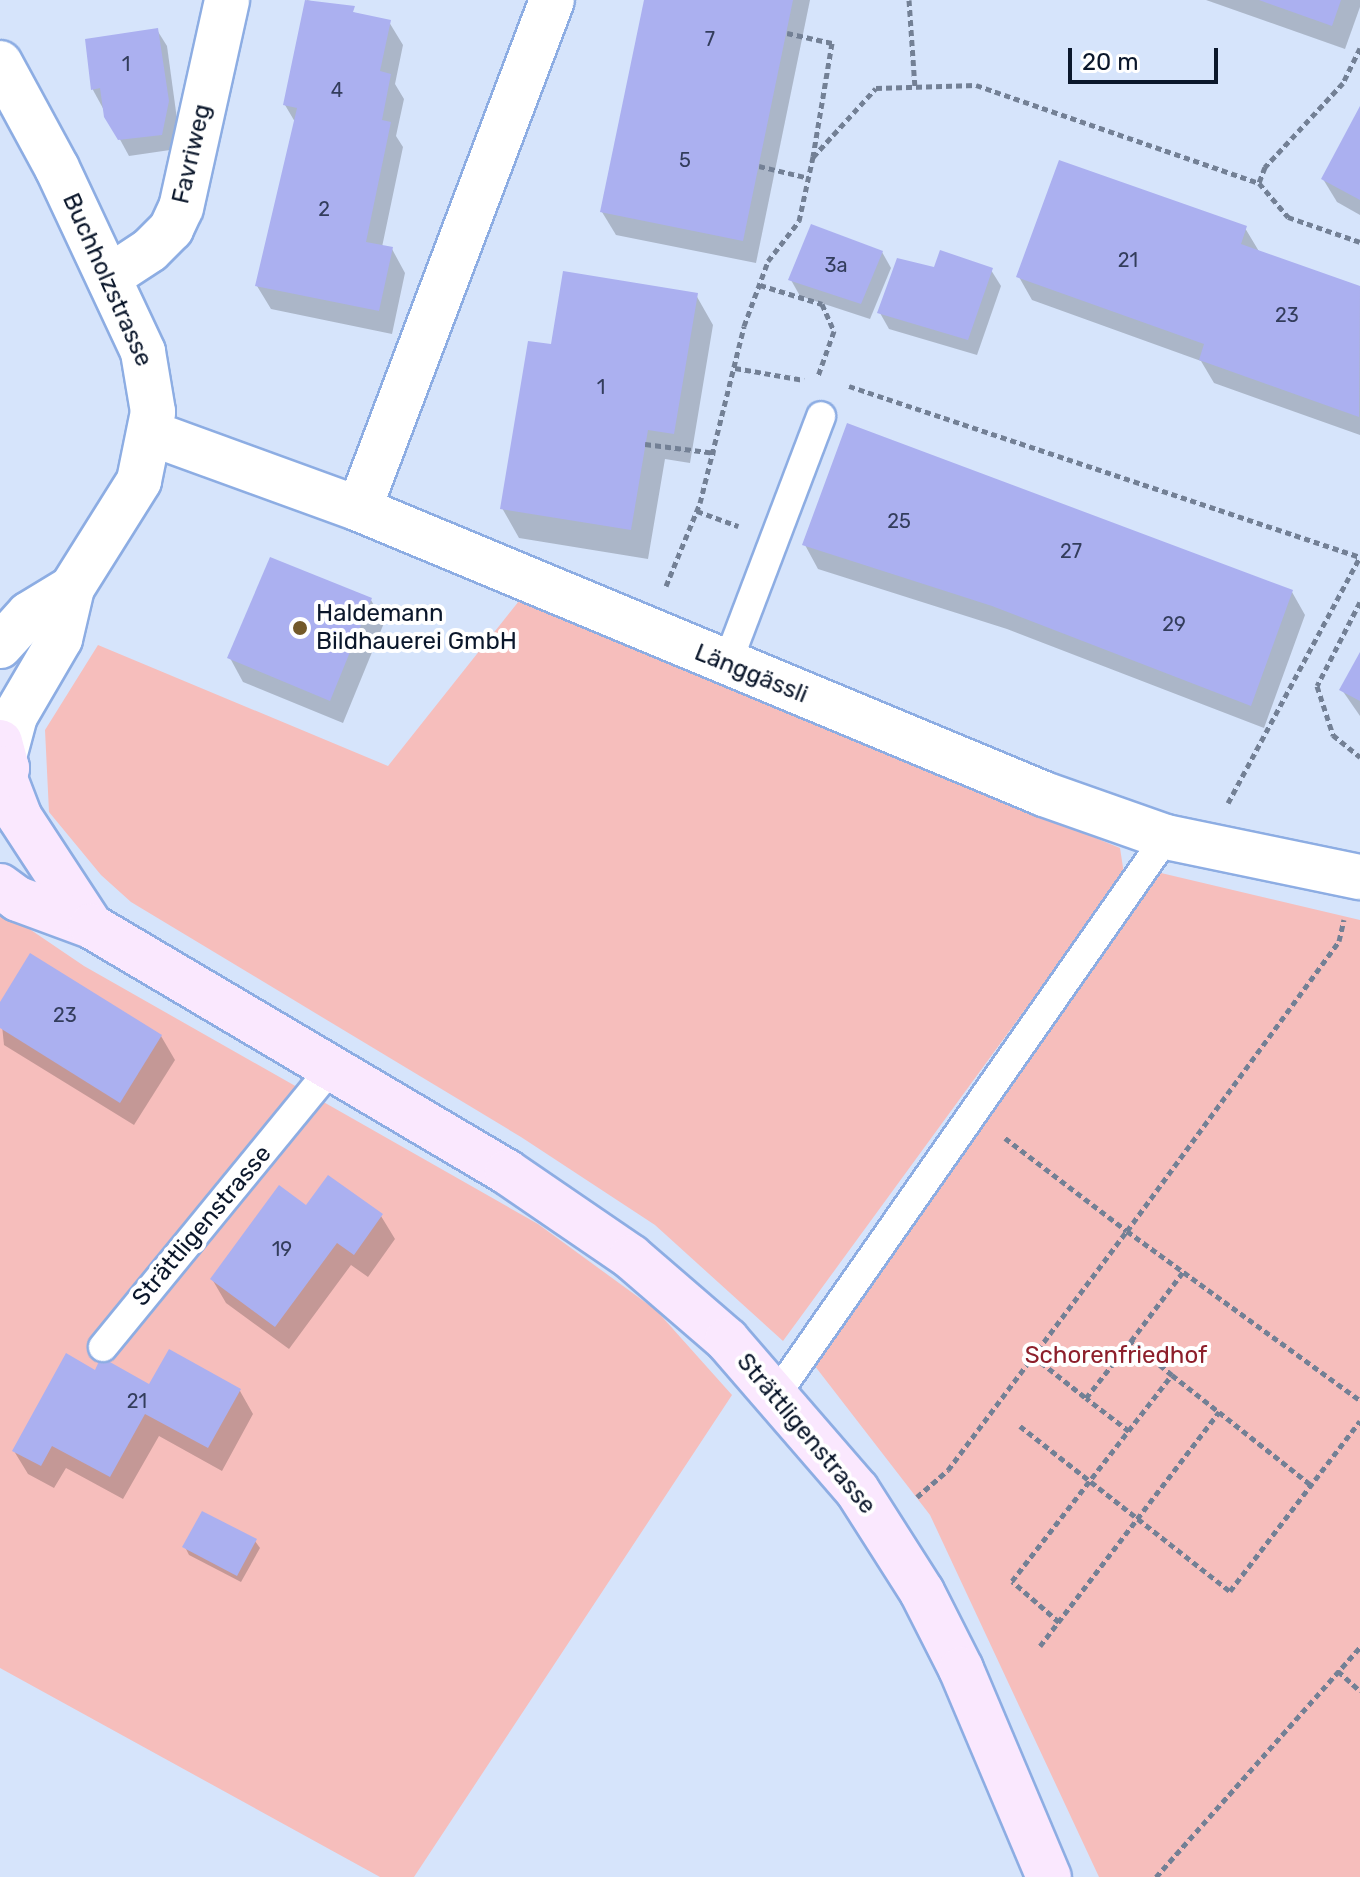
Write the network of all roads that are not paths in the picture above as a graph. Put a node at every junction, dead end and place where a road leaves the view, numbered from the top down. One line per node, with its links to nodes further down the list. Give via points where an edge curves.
1 (227, 0): 4 (street, Favriweg, via 181,208 171,229 150,250)
2 (552, 0): 7 (street)
3 (0, 63): 4 (street, Buchholzstrasse)
4 (109, 277): 6 (street, Buchholzstrasse, via 149,373)
5 (821, 416): 10 (lane)
6 (153, 434): 7 (street, Länggässli); 8 (street, Buchholzstrasse, via 139,481)
7 (359, 509): 10 (street, Länggässli)
8 (72, 588): 9 (street, Buchholzstrasse, via 29,614); 11 (street, Buchholzstrasse, via 60,639 15,716)
9 (0, 646)
10 (727, 664): 12 (street, Länggässli, via 1044,794)
11 (3, 771): 15 (main road, Strättligenstrasse, via 19,816)
12 (1185, 841): 13 (street, Länggässli); 18 (lane, via 972,1114)
13 (1356, 876)
14 (0, 886): 15 (main road, Strättligenstrasse, via 18,899)
15 (91, 926): 16 (main road, Strättligenstrasse)
16 (331, 1068): 17 (lane, Strättligenstrasse); 18 (main road, Strättligenstrasse, via 507,1172 619,1247 727,1340)
17 (103, 1347)
18 (778, 1392): 19 (main road, Strättligenstrasse, via 882,1526 943,1630)
19 (1049, 1877)

